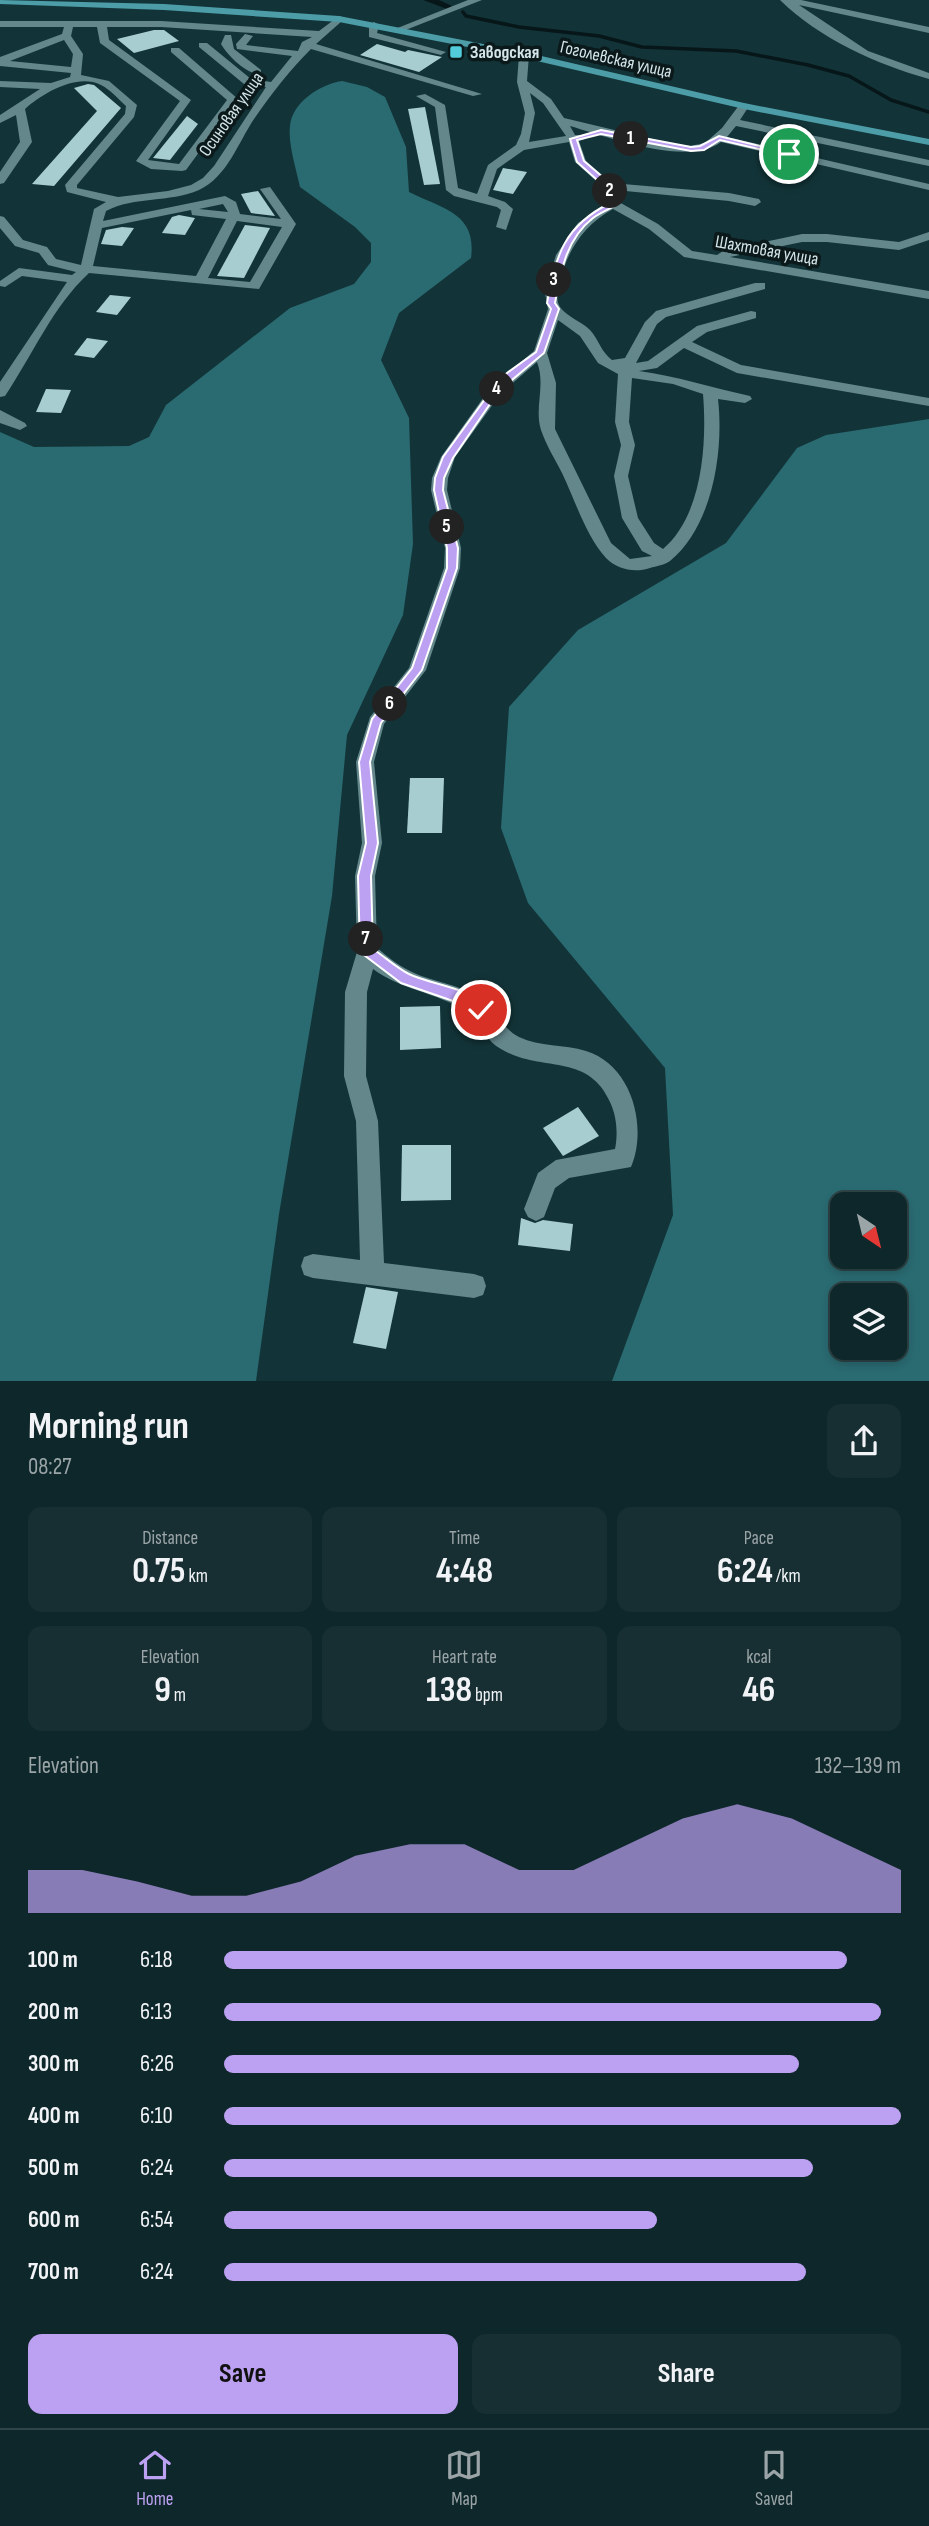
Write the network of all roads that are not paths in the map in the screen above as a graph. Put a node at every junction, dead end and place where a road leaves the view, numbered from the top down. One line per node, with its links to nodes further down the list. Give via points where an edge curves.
1 (477, 0): 8 (street)
2 (787, 0): 10 (street); 22 (street, via 841,40)
3 (0, 1): 4 (main road, Гоголевская улица)
4 (339, 19): 7 (main road, Гоголевская улица); 12 (street, Осиновая улица)
5 (0, 24): 9 (street)
6 (102, 25): 9 (street); 11 (street, via 161,24); 15 (street, via 104,41 186,100 142,161 151,166 182,168 233,99 175,50)
7 (374, 25): 8 (main road, Гоголевская улица); 16 (street, via 372,35)
8 (400, 29): 18 (main road, Гоголевская улица)
9 (67, 30): 19 (street); 21 (street, via 78,54)
10 (929, 30)
11 (249, 32): 12 (street); 13 (street); 17 (street, via 241,47)
12 (319, 34): 14 (street, Осиновая улица)
13 (228, 37): 15 (street); 20 (street, via 230,51)
14 (306, 44): 17 (street, Осиновая улица); 27 (street)
15 (203, 45): 25 (street, via 248,82)
16 (441, 52)
17 (298, 54): 25 (street, Осиновая улица)
18 (524, 55): 23 (street); 29 (main road, Гоголевская улица)
19 (0, 62): 21 (street)
20 (257, 72)
21 (75, 75): 26 (street); 46 (street, Осиновая улица, via 101,80 132,106 130,115 71,185 78,193)
22 (929, 76)
23 (522, 82): 32 (street, via 547,101); 38 (street, via 530,113)
24 (0, 84): 26 (street)
25 (273, 85): 46 (street, Осиновая улица, via 209,179 172,194)
26 (51, 86): 30 (street)
27 (477, 94)
28 (421, 96): 45 (street, via 440,105 452,190)
29 (744, 106): 33 (street); 37 (main road, Гоголевская улица)
30 (20, 107): 31 (street); 40 (street, via 26,142)
31 (0, 120)
32 (560, 120): 34 (street); 36 (street)
33 (733, 122): 35 (street); 39 (street)
34 (601, 132): 35 (street, via 691,149); 36 (street)
35 (719, 138): 42 (street)
36 (573, 139): 38 (street); 41 (street, via 580,162)
37 (929, 142)
38 (521, 147): 45 (street, via 492,167)
39 (929, 163)
40 (0, 181)
41 (608, 186): 44 (street); 48 (street)
42 (929, 187)
43 (267, 189): 51 (street)
44 (677, 192): 47 (street); 49 (street)
45 (481, 197): 54 (street, via 501,202 507,209)
46 (114, 200): 53 (street, via 100,209)
47 (755, 202)
48 (614, 204): 49 (street, Шахтовая улица, via 624,212); 62 (street, via 591,215 572,235 552,286)
49 (652, 212): 56 (street, Шахтовая улица, via 676,248)
50 (234, 215): 51 (street); 53 (street, via 232,205 225,201); 58 (street)
51 (290, 224): 58 (street, via 254,286)
52 (2, 225): 57 (street, via 19,243 43,250 52,262)
53 (95, 226): 57 (street)
54 (502, 227)
55 (929, 236): 56 (street, via 897,246 802,238)
56 (709, 258): 61 (street, Шахтовая улица)
57 (80, 274): 58 (street); 59 (street, via 19,272); 68 (street)
58 (201, 279)
59 (5, 283)
60 (760, 286): 66 (street, via 661,314 630,361)
61 (929, 295)
62 (555, 309): 65 (street); 66 (street, via 589,338)
63 (751, 315): 64 (street, via 702,329)
64 (681, 342): 66 (street, via 652,365 634,369); 71 (street, via 737,369)
65 (540, 353): 74 (street, via 550,372 548,429 604,544 625,565 645,565); 75 (street, via 496,390 448,457 440,478 453,548 452,568 417,670 376,722 365,762 372,843 365,876)
66 (609, 365): 67 (street)
67 (625, 373): 69 (street, via 673,380); 74 (street, via 622,422 628,444 621,476 630,518 648,547)
68 (0, 393)
69 (710, 393): 70 (street); 74 (street, via 714,439 708,468 689,527)
70 (745, 399)
71 (929, 402)
72 (0, 414): 73 (street)
73 (20, 426)
74 (665, 557)
75 (367, 952): 76 (street, via 405,979 458,996 481,1010 505,1041 528,1051 593,1063 614,1083 630,1144 623,1159 564,1168 546,1181); 78 (street, via 356,992 355,1076 367,1121)
76 (536, 1209)
77 (313, 1266): 78 (street)
78 (372, 1272): 79 (street)
79 (474, 1286)

